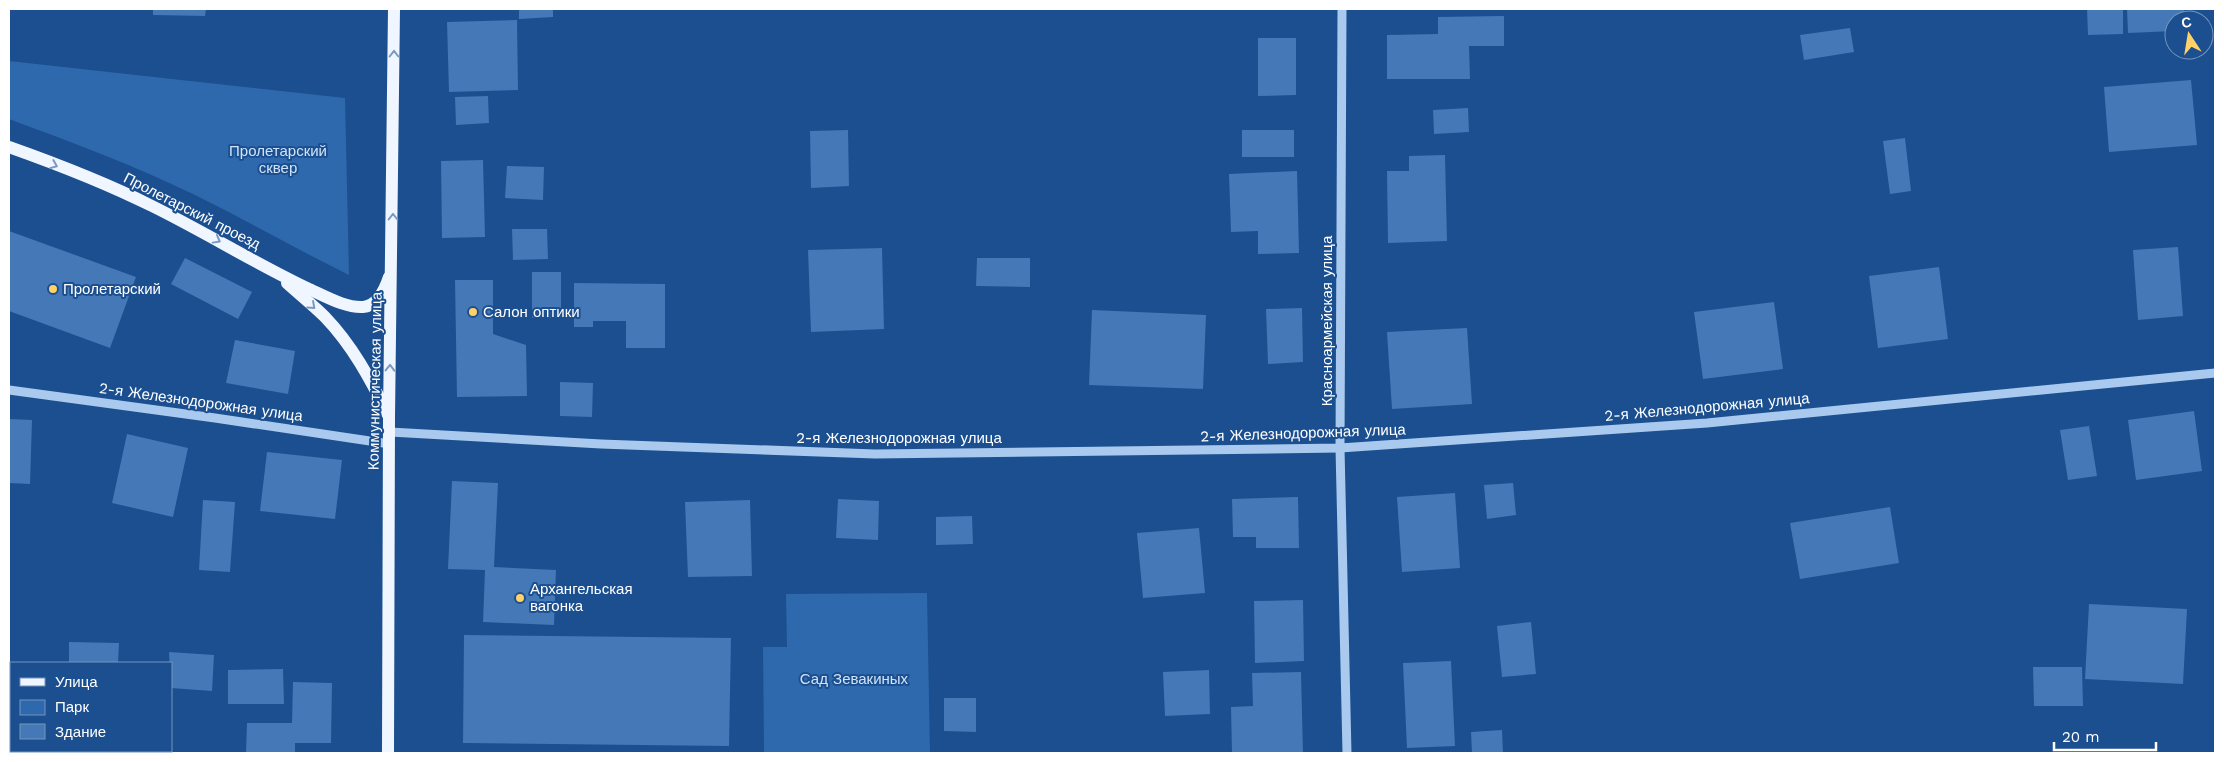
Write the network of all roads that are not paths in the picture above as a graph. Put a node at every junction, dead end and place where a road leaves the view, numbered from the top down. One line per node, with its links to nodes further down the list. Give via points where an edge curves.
1 (394, 9): 4 (main road, Коммунистическая улица, one-way to 1)
2 (1342, 9): 10 (street, Красноармейская улица)
3 (9, 147): 5 (main road, Пролетарский проезд, one-way to 5, via 133,197)
4 (393, 266): 5 (main road, via 383,292 364,307 331,299); 8 (main road, Коммунистическая улица, one-way to 4)
5 (276, 273): 8 (main road, one-way to 8, via 324,317 343,340 372,382)
6 (2215, 373): 10 (street, 2-я Железнодорожная улица, via 1707,423)
7 (9, 390): 9 (street, 2-я Железнодорожная улица)
8 (389, 417): 9 (main road, Коммунистическая улица)
9 (390, 438): 10 (street, 2-я Железнодорожная улица, via 875,454); 11 (main road, Коммунистическая улица)
10 (1340, 448): 12 (street, Красноармейская улица)
11 (388, 753)
12 (1347, 753)

